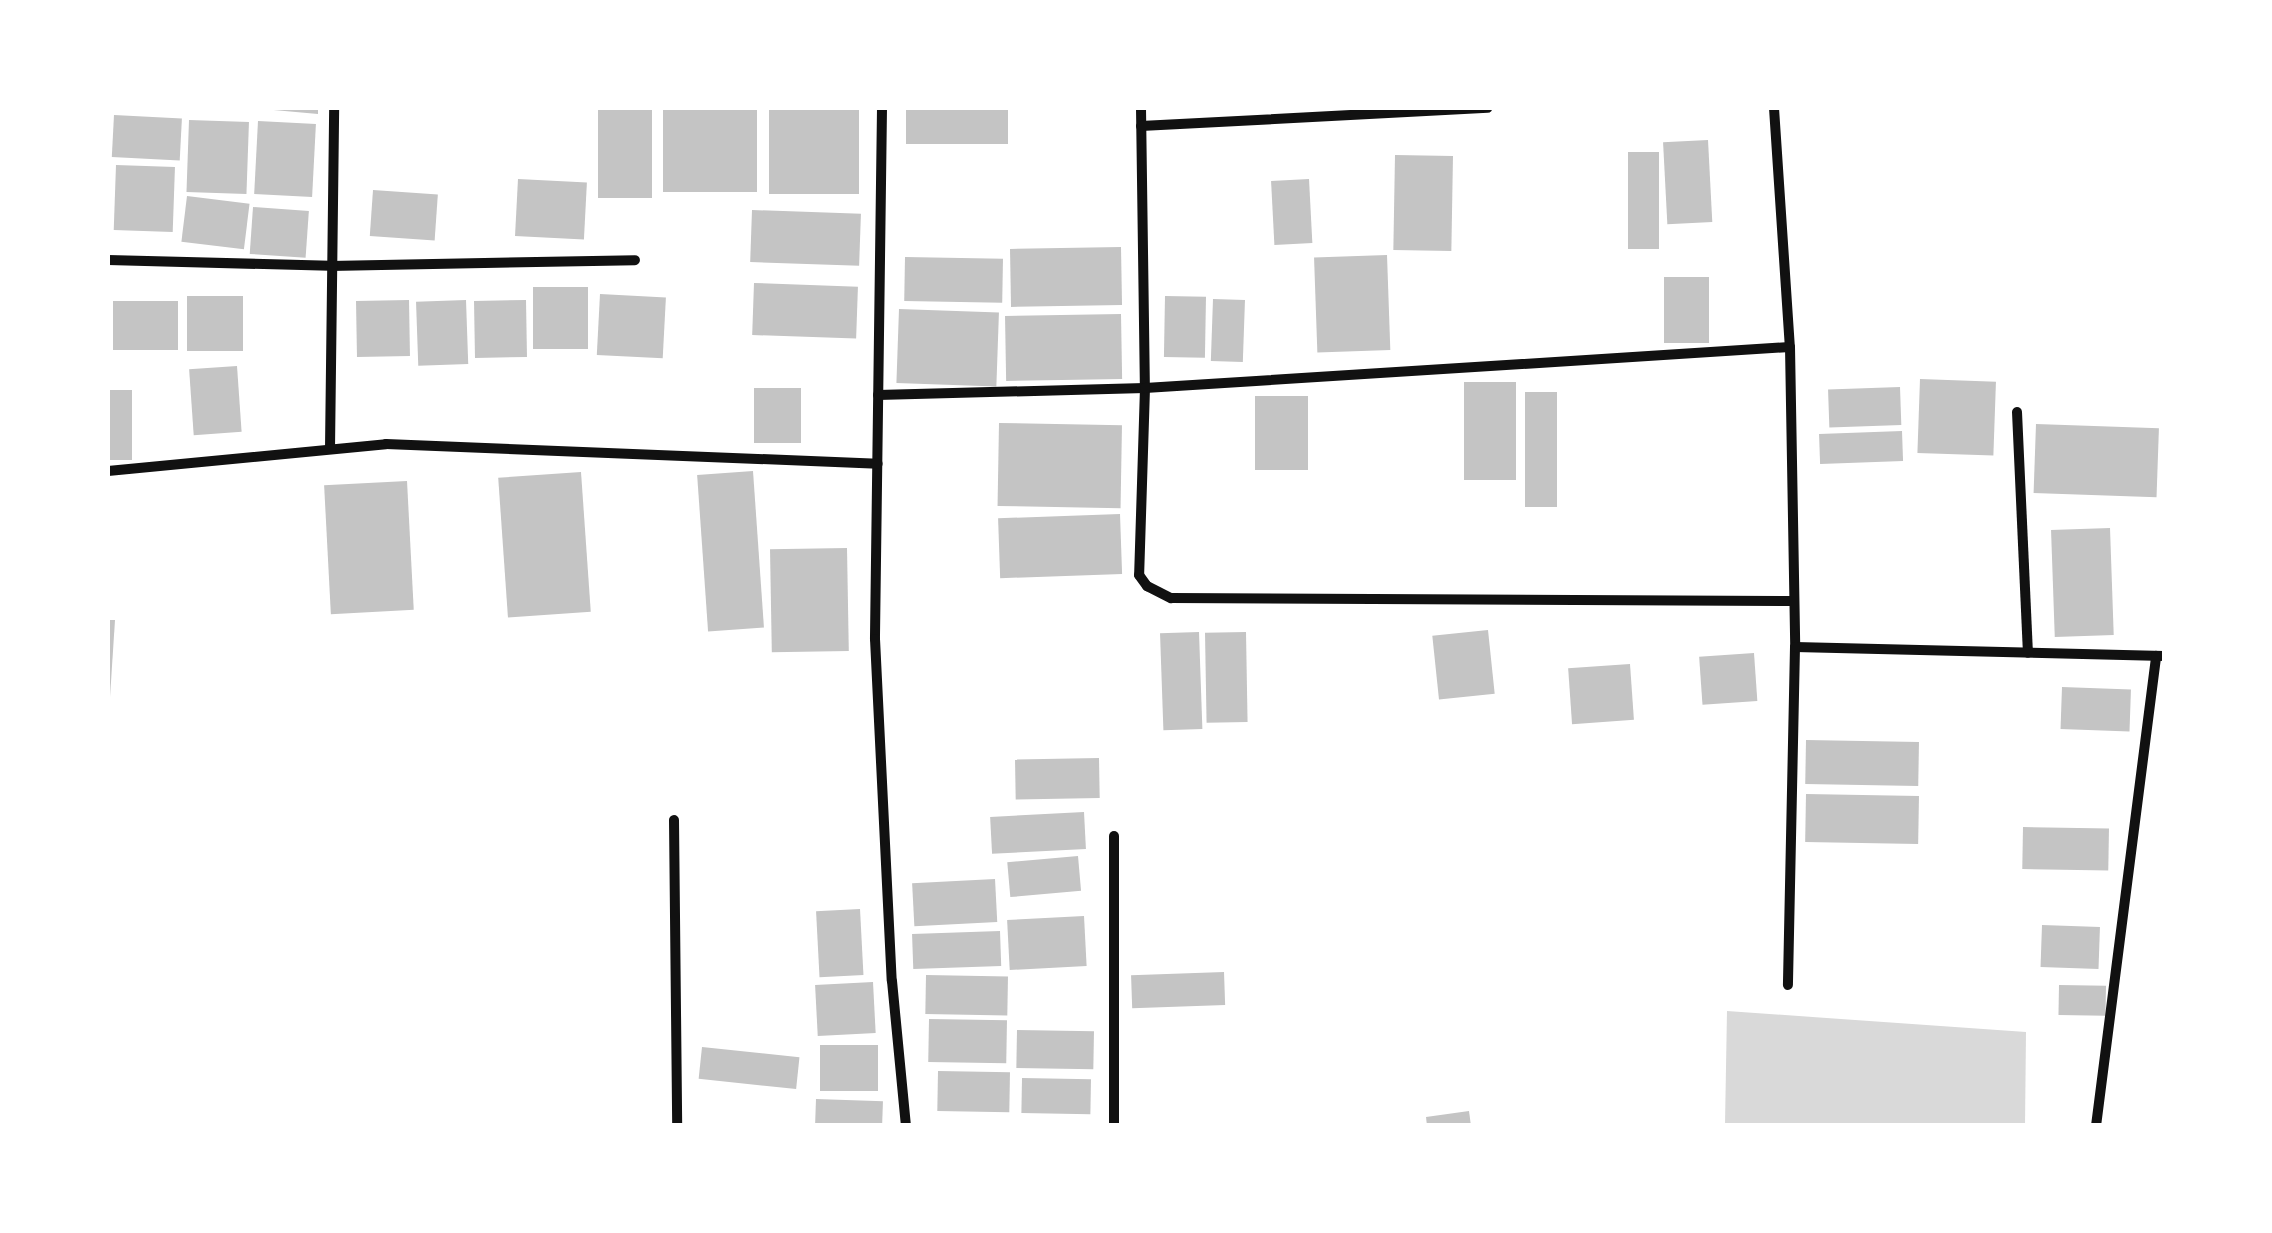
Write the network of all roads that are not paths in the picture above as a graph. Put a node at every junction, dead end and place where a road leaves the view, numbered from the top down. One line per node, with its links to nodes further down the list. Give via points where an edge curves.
1 (334, 108): 10 (street)
2 (882, 108): 13 (street)
3 (1141, 108): 7 (street)
4 (1488, 108): 6 (street)
5 (1774, 108): 11 (street)
6 (1396, 110): 7 (street)
7 (1142, 126): 12 (street)
8 (108, 260): 10 (street)
9 (634, 260): 10 (street)
10 (330, 266): 15 (street)
11 (1790, 347): 12 (street); 18 (street)
12 (1145, 388): 13 (street); 18 (street, via 1139,575 1171,598)
13 (878, 394): 16 (street)
14 (2018, 412): 20 (street)
15 (330, 450): 16 (street, via 386,444); 17 (street)
16 (878, 464): 26 (street, via 875,639)
17 (108, 471)
18 (1794, 601): 19 (street)
19 (1795, 647): 20 (street); 24 (street)
20 (2028, 653): 21 (street)
21 (2160, 656): 28 (street)
22 (674, 820): 25 (street)
23 (1114, 836): 27 (street)
24 (1788, 986)
25 (677, 1126)
26 (906, 1126)
27 (1114, 1126)
28 (2096, 1126)

